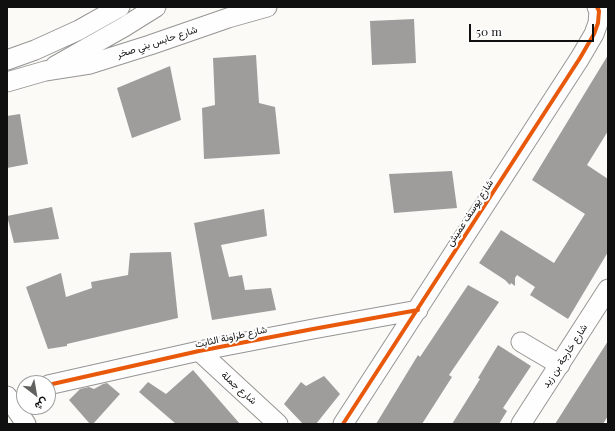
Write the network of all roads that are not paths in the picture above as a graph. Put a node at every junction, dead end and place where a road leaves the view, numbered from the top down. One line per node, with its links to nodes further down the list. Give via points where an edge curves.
1 (120, 7): 5 (street, via 79,30)
2 (156, 7): 6 (street, شارع حابس بني صخر)
3 (267, 7): 6 (street, شارع حابس بني صخر, via 90,64)
4 (597, 7): 9 (street, شارع يوسف عميش, via 598,23 580,58)
5 (7, 60)
6 (45, 71): 7 (street, شارع حابس بني صخر)
7 (7, 82)
8 (608, 289): 12 (street, شارع خارجة بن زيد)
9 (418, 310): 11 (street, شارع طراونة الثابت); 17 (street, شارع يوسف عميش)
10 (520, 342): 12 (street)
11 (199, 352): 13 (street, شارع طراونة الثابت); 16 (street, شارع جملة)
12 (560, 365): 18 (street, شارع خارجة بن زيد)
13 (56, 383)
14 (7, 395): 15 (street)
15 (26, 424)
16 (278, 424)
17 (343, 424)
18 (521, 424)

